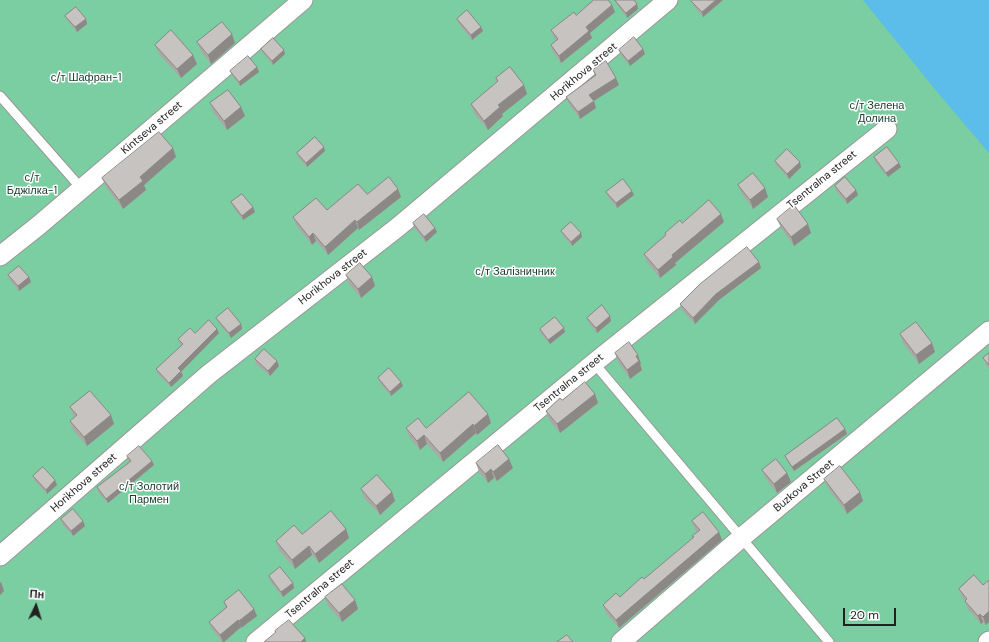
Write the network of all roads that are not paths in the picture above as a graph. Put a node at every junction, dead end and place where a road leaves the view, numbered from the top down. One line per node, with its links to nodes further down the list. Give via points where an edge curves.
1 (303, 0): 5 (street, Kintseva street)
2 (668, 0): 10 (street, Horikhova street, via 398,226 209,374)
3 (0, 96): 5 (lane)
4 (887, 129): 8 (street, Tsentralna street)
5 (81, 188): 6 (street, Kintseva street)
6 (0, 256)
7 (989, 331): 9 (street, Buzkova Street)
8 (594, 363): 9 (lane); 11 (street, Tsentralna street)
9 (741, 538): 12 (street, Buzkova Street); 13 (lane)
10 (0, 556)
11 (256, 642)
12 (621, 642)
13 (829, 642)

